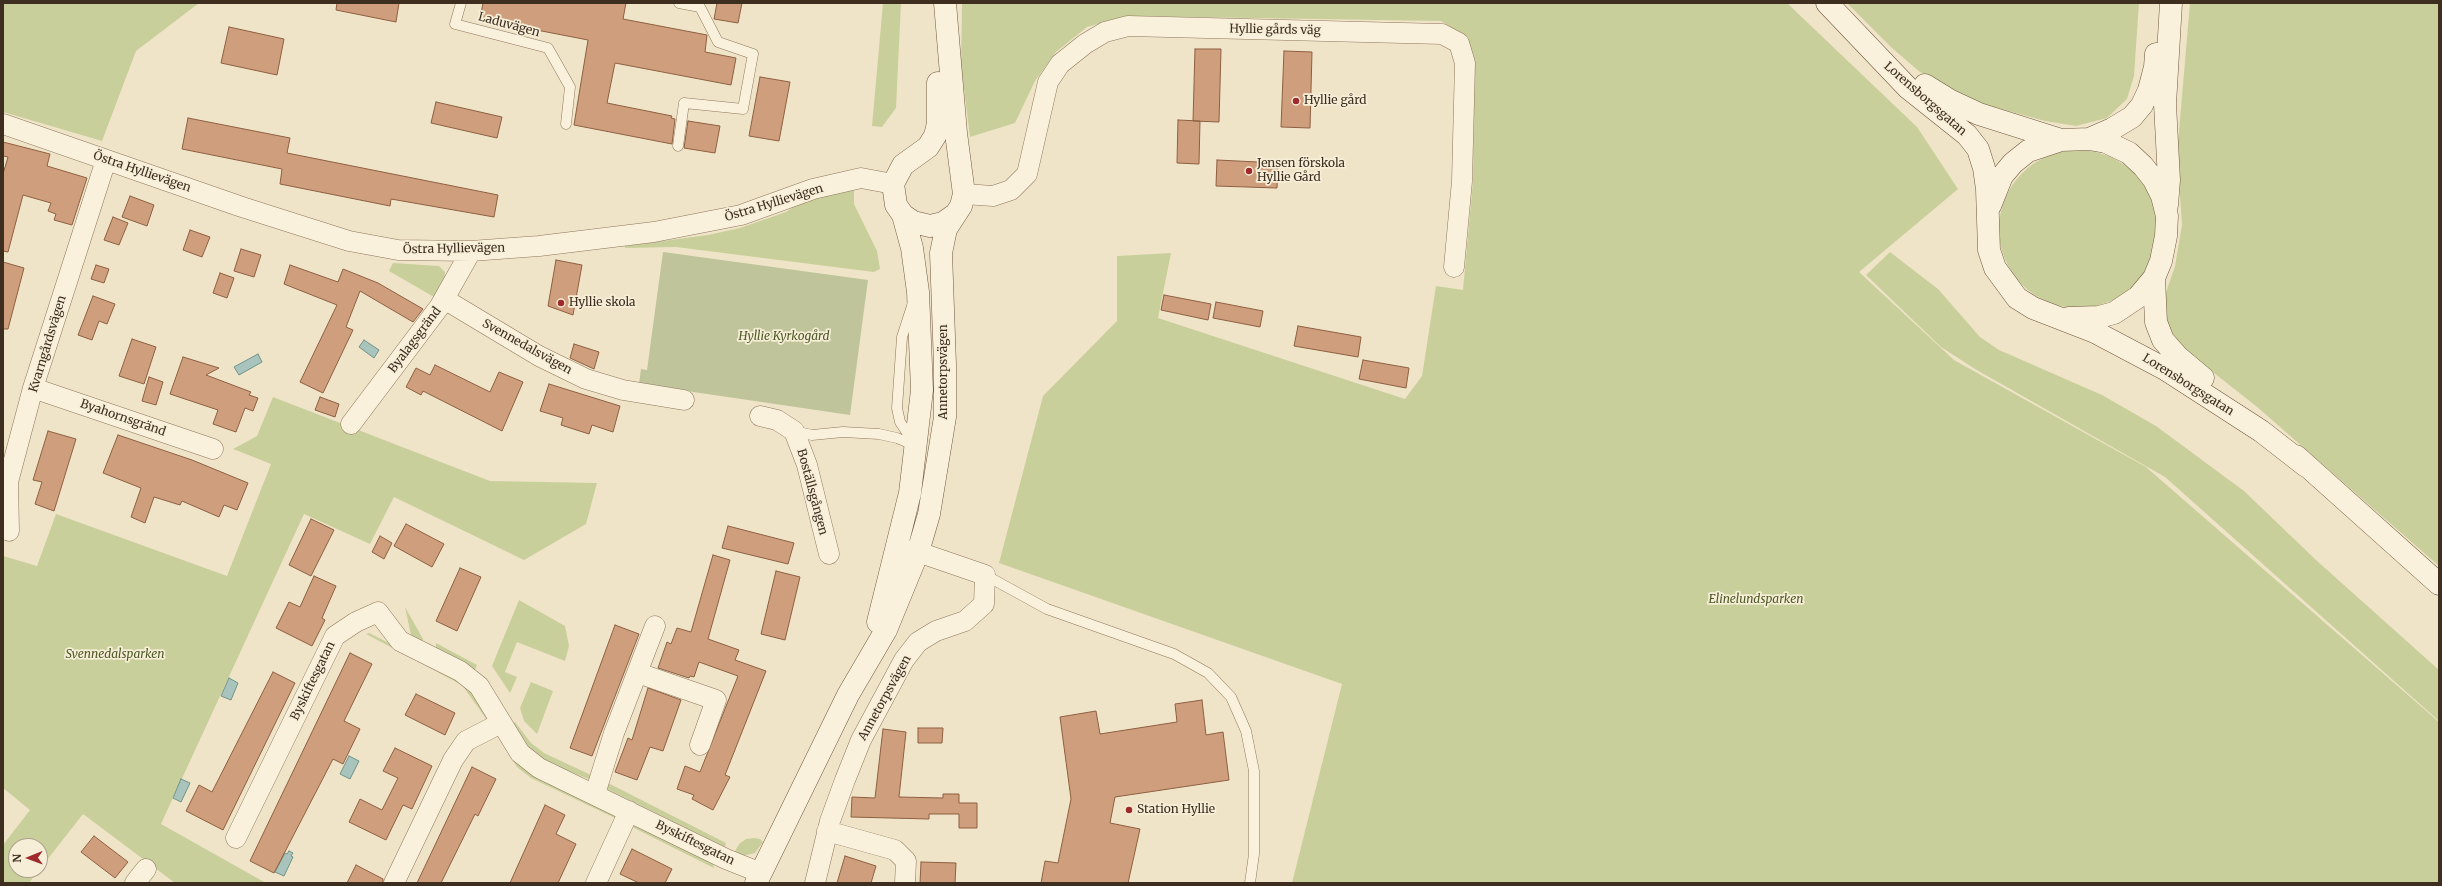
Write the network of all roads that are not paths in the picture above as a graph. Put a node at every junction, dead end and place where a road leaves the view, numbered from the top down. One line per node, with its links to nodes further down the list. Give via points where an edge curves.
1 (461, 3): 9 (lane, Laduvägen, via 455,24 548,48 570,87)
2 (679, 3): 12 (lane, via 700,6 718,42 753,54 743,109 684,103)
3 (944, 3): 13 (main road, via 936,136 928,147); 15 (main road)
4 (1827, 3): 7 (main road, Lorensborgsgatan)
5 (2158, 3): 10 (main road, via 2155,67 2142,105 2132,117)
6 (2171, 3): 21 (main road, via 2165,104 2169,180)
7 (1861, 38): 11 (main road, Lorensborgsgatan, via 1901,69 1951,101 2002,122); 18 (main road, Lorensborgsgatan, via 1908,88 1967,135 1978,150 1984,168)
8 (3, 124): 14 (street, Östra Hyllievägen)
9 (566, 124)
10 (2089, 139): 11 (main road, Lorensborgsgatan); 21 (main road, Lorensborgsgatan, via 2118,147 2143,166 2162,196)
11 (2061, 140): 18 (main road, Lorensborgsgatan, via 2028,151 2013,163 2002,176)
12 (678, 146)
13 (913, 157): 15 (main road, via 925,154 941,156 952,162); 16 (main road, via 903,165)
14 (106, 160): 22 (street, Östra Hyllievägen, via 349,241 398,250); 27 (street, Kvarngårdsvägen)
15 (960, 172): 17 (main road)
16 (893, 184): 19 (main road, Annetorpsvägen, via 896,205); 22 (street, Östra Hyllievägen, via 861,178 813,189 741,215 654,232 539,246)
17 (964, 194): 20 (main road, Annetorpsvägen, via 961,206); 23 (street, Hyllie gårds väg, via 993,196 1011,190 1027,174 1048,82 1060,64 1105,32 1128,26 1442,34 1459,43 1465,63 1462,173)
18 (1988, 211): 26 (main road, Lorensborgsgatan, via 1989,250 2004,284 2017,298 2033,308)
19 (903, 215): 20 (main road, via 913,222 930,226 943,223); 32 (main road, Annetorpsvägen, via 912,248 918,292 922,390)
20 (953, 216): 37 (main road, Annetorpsvägen, via 942,240 941,253 945,365 943,434 929,514)
21 (2167, 216): 24 (main road, Lorensborgsgatan, via 2161,261)
22 (471, 250): 25 (street, Byalagsgränd)
23 (1454, 267)
24 (2154, 278): 26 (main road, Lorensborgsgatan, via 2138,297 2114,313 2083,319); 34 (main road, Lorensborgsgatan, via 2156,322 2163,340 2178,358 2242,408)
25 (444, 299): 28 (street, Svennedalsvägen, via 540,356 586,379 624,390); 30 (street, Byalagsgränd)
26 (2062, 318): 34 (main road, Lorensborgsgatan, via 2165,369 2261,431)
27 (33, 388): 33 (street, Byahornsgränd); 35 (street, Kvarngårdsvägen, via 8,482)
28 (684, 400)
29 (760, 416): 31 (street, via 777,420)
30 (351, 424)
31 (794, 431): 32 (lane, via 812,435 843,432 879,434); 38 (street, Boställsgången, via 807,465)
32 (916, 446): 36 (main road, Annetorpsvägen, via 910,493)
33 (213, 449)
34 (2306, 466): 40 (main road, Lorensborgsgatan)
35 (9, 531)
36 (897, 549): 37 (street); 43 (main road, Annetorpsvägen, via 876,627)
37 (918, 552): 39 (street); 43 (main road, Annetorpsvägen, via 886,630)
38 (829, 554)
39 (985, 575): 48 (street, Annetorpsvägen, via 984,604 965,621 936,631 918,642 904,660 861,740); 55 (lane, via 1047,609 1174,654 1208,673 1231,697 1246,731 1254,771 1255,831)
40 (2439, 584)
41 (655, 626): 42 (street)
42 (638, 673): 45 (street, via 716,700); 46 (street, via 614,733)
43 (848, 695): 50 (main road, Annetorpsvägen)
44 (501, 724): 46 (street, Byskiftesgatan, via 520,753 539,768); 49 (street, Byskiftesgatan, via 479,686 460,671 400,641 378,612 335,636); 51 (street, via 466,742 453,760)
45 (700, 745)
46 (595, 794): 47 (street, Byskiftesgatan)
47 (629, 811): 50 (street, Byskiftesgatan, via 726,859); 52 (street)
48 (827, 831): 53 (street, Annetorpsvägen); 54 (street, via 895,850 906,860)
49 (236, 838)
50 (758, 878)
51 (394, 883)
52 (596, 883)
53 (815, 883)
54 (905, 883)
55 (1250, 883)

